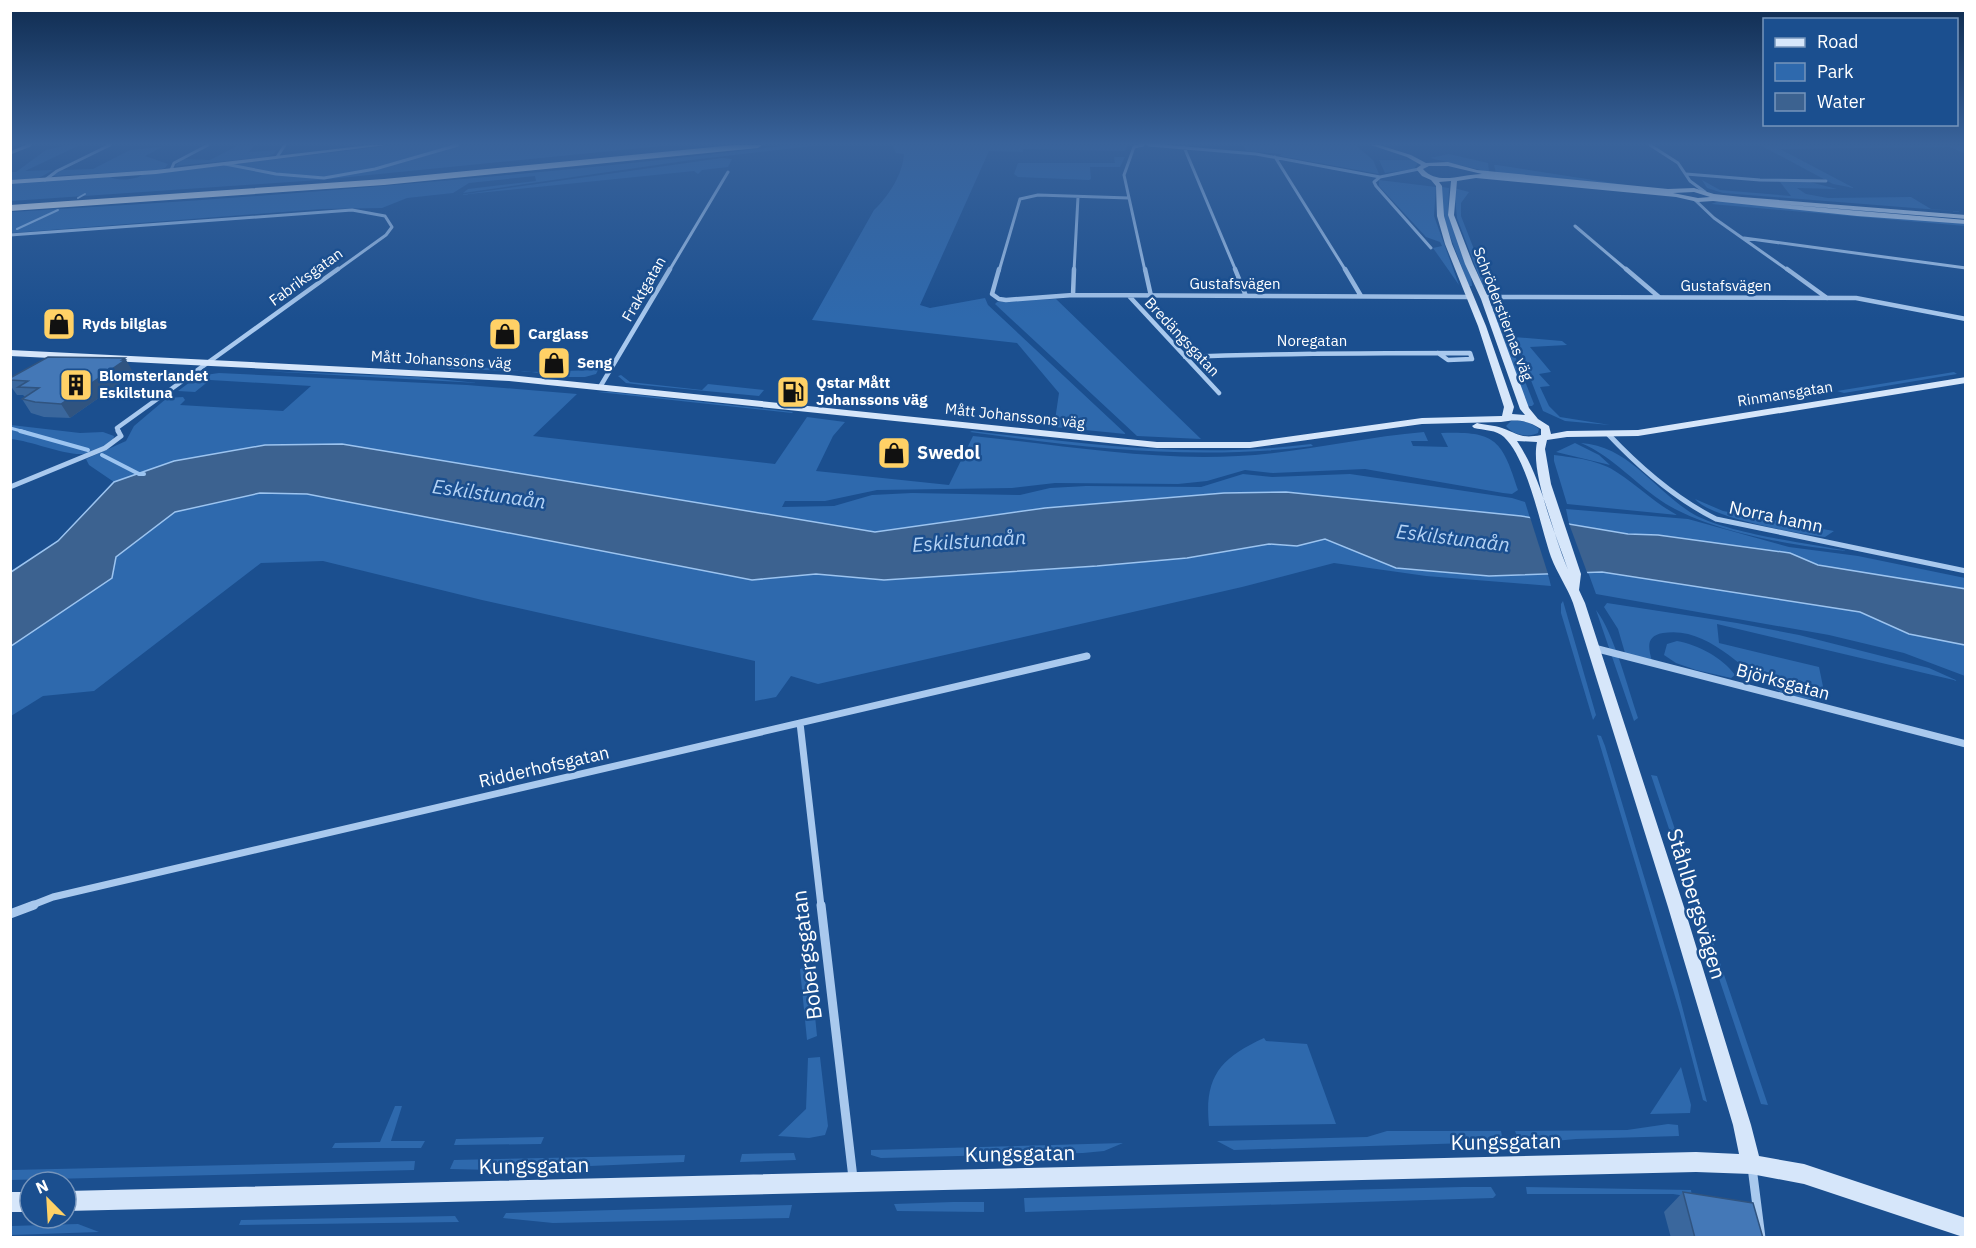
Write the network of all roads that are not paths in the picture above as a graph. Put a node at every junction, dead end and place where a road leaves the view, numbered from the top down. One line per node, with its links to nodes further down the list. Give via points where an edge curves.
1 (63, 203): 15 (highway)
2 (709, 203): 39 (street, Fraktgatan)
3 (1018, 203): 24 (street, Gustafsvägen, via 992,293 999,299)
4 (1078, 203): 24 (street)
5 (1130, 203): 26 (street, Bredängsgatan)
6 (1207, 203): 27 (street)
7 (1304, 203): 28 (street)
8 (1391, 203): 22 (street)
9 (1437, 203): 29 (street, Schröderstiernas väg, via 1443,230)
10 (1451, 203): 30 (street, Schröderstiernas väg, via 1451,215)
11 (1699, 203): 16 (street)
12 (1709, 203): 16 (street)
13 (1759, 203): 18 (street)
14 (1781, 203): 17 (street)
15 (10, 207)
16 (1706, 210): 21 (street)
17 (1965, 217)
18 (1965, 222)
19 (1575, 226): 31 (street)
20 (10, 235): 37 (street, Fabriksgatan, via 333,210 369,211 388,218 392,227 386,235)
21 (1744, 238): 23 (street); 32 (street)
22 (1431, 248)
23 (1965, 268)
24 (1073, 295): 25 (street, Gustafsvägen)
25 (1129, 296): 26 (street, Gustafsvägen); 36 (street, Bredängsgatan)
26 (1151, 296): 27 (street, Gustafsvägen)
27 (1246, 296): 28 (street, Gustafsvägen)
28 (1361, 296): 29 (street, Gustafsvägen)
29 (1471, 297): 30 (street); 42 (street, Schröderstiernas väg, via 1509,407)
30 (1485, 297): 31 (street, Gustafsvägen); 41 (street, Schröderstiernas väg, via 1525,409)
31 (1659, 297): 32 (street, Gustafsvägen)
32 (1827, 298): 33 (street, Gustafsvägen, via 1865,299)
33 (1965, 319)
34 (10, 353): 37 (street, Mått Johanssons väg)
35 (1438, 353): 35 (street, Noregatan, via 1448,360 1472,359 1470,353); 36 (street, Noregatan)
36 (1185, 357): 40 (street, Bredängsgatan)
37 (208, 362): 39 (street, Mått Johanssons väg, via 509,378); 45 (street, via 117,428 121,436 118,440)
38 (1965, 380): 43 (street, Rinmansgatan, via 1649,432)
39 (600, 387): 42 (street, Mått Johanssons väg, via 1157,445 1250,445 1405,423)
40 (1219, 393)
41 (1537, 422): 42 (street, Rinmansgatan, via 1518,417); 43 (street, Rinmansgatan); 44 (street, Schröderstiernas väg, via 1546,428)
42 (1504, 425): 44 (street, Rinmansgatan, via 1526,440); 46 (street, Ståhlbergsvägen)
43 (1608, 434): 44 (street, Rinmansgatan); 47 (street, Norra hamn, via 1626,454 1688,505 1716,519)
44 (1544, 437): 46 (street, Ståhlbergsvägen, via 1539,450)
45 (10, 487)
46 (1549, 511): 48 (street, Ståhlbergsvägen, via 1564,575 1574,588)
47 (1965, 571)
48 (1593, 648): 51 (street, Björksgatan); 53 (street, Ståhlbergsvägen, via 1683,930)
49 (1087, 656): 50 (street, Ridderhofsgatan)
50 (800, 723): 52 (street, Ridderhofsgatan, via 53,897); 54 (street, Bobergsgatan)
51 (1965, 744)
52 (10, 914)
53 (1751, 1164): 54 (street, Kungsgatan, via 1696,1162); 56 (street, Kungsgatan, via 1804,1174); 57 (street, Ståhlbergsvägen)
54 (853, 1182): 55 (street, Kungsgatan)
55 (78, 1201)
56 (1965, 1228)
57 (1761, 1238)

